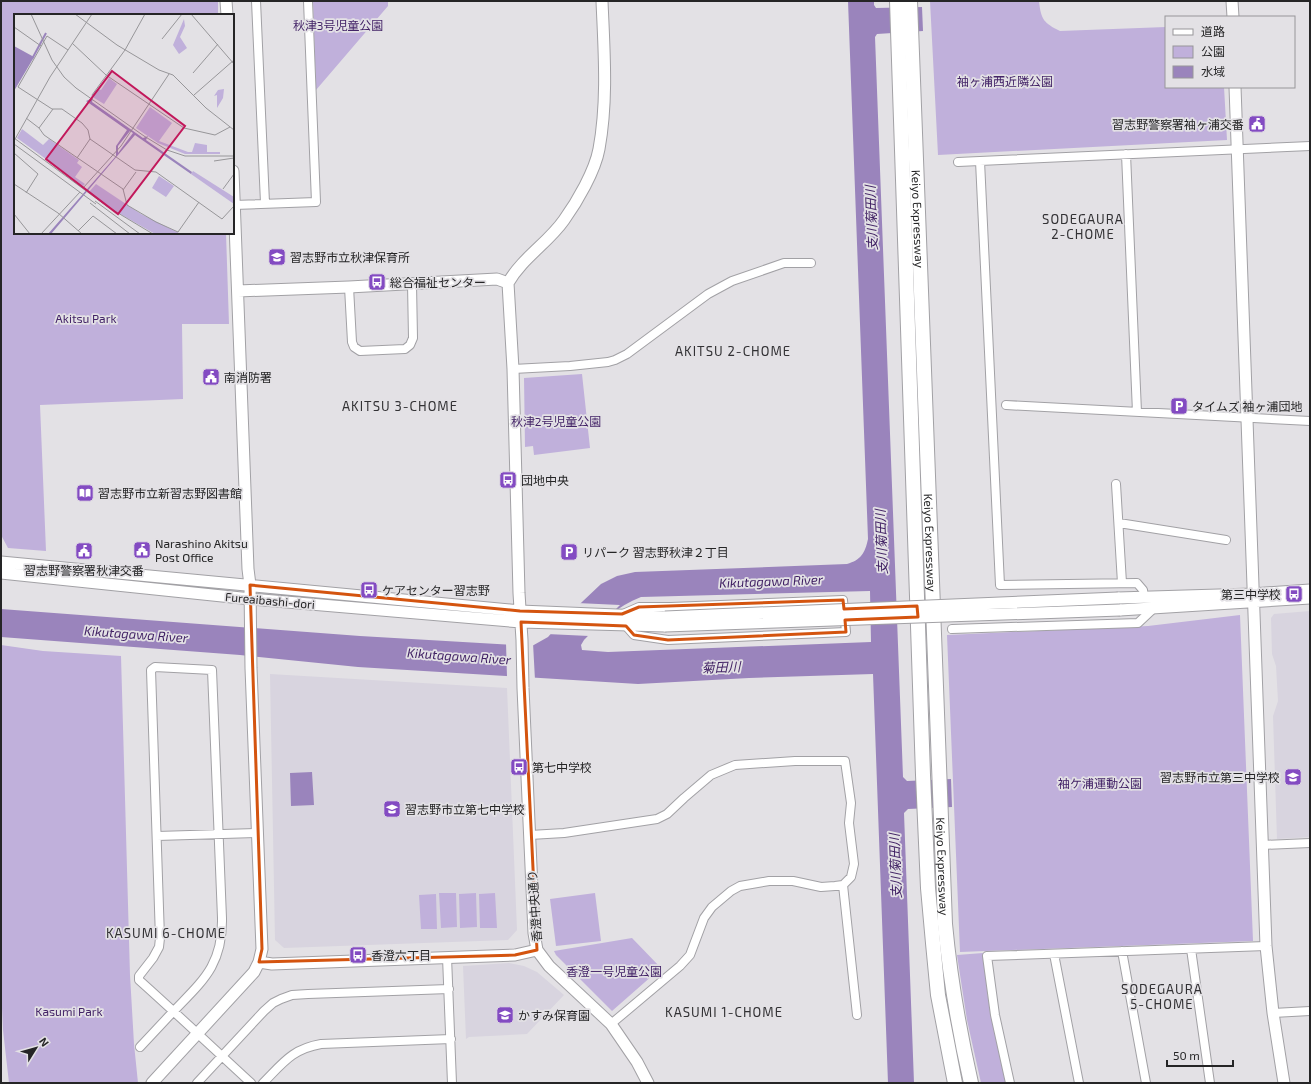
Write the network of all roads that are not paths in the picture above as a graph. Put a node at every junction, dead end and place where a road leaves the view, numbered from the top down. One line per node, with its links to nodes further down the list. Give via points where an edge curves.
1 (226, 1): 8 (street)
2 (256, 1): 17 (street)
3 (308, 1): 17 (street, via 316,202)
4 (602, 1): 20 (street, via 605,96 599,151 579,197 564,221 514,273)
5 (897, 1): 10 (highway, Keiyo Expressway)
6 (910, 1): 10 (highway, Keiyo Expressway)
7 (1232, 1): 9 (street)
8 (227, 14)
9 (1232, 16)
10 (905, 37): 78 (highway, Keiyo Expressway, via 924,813 938,995); 79 (highway, Keiyo Expressway, via 945,924 963,1052)
11 (1235, 88): 13 (street)
12 (1310, 146): 13 (street)
13 (1237, 149): 14 (street); 27 (street)
14 (1126, 154): 15 (street); 26 (street)
15 (980, 161): 16 (street); 34 (street, via 1000,585)
16 (958, 162)
17 (266, 203): 18 (street)
18 (234, 205): 23 (street)
19 (811, 263): 24 (street, via 784,263 721,286 616,360)
20 (508, 283): 21 (street, via 496,279); 24 (street, 香澄中央通り)
21 (412, 284): 22 (street); 22 (street, via 413,338 405,349 360,351 354,347)
22 (349, 287): 23 (street)
23 (238, 291): 35 (street)
24 (513, 369): 42 (street, 香澄中央通り)
25 (1006, 405): 26 (street)
26 (1137, 412): 27 (street)
27 (1246, 417): 28 (street); 38 (street)
28 (1310, 421)
29 (1116, 484): 30 (street)
30 (1119, 523): 31 (street); 34 (street)
31 (1226, 540)
32 (1, 562): 35 (street, Fureaibashi-dori)
33 (1, 573): 40 (street, Fureaibashi-dori)
34 (1122, 583): 37 (street, via 1137,583 1143,590)
35 (250, 585): 40 (street); 42 (street, Fureaibashi-dori)
36 (1310, 590): 38 (street)
37 (1144, 597): 38 (street); 44 (street, bridge)
38 (1252, 598): 39 (street); 41 (street); 53 (street)
39 (1310, 598)
40 (251, 599): 45 (street, Fureaibashi-dori); 48 (street)
41 (1154, 608): 44 (street, bridge); 47 (street, via 1138,623)
42 (520, 610): 43 (street, Fureaibashi-dori); 45 (street, 香澄中央通り)
43 (622, 614): 44 (street, Fureaibashi-dori); 46 (street, via 639,607 844,600 846,632 668,640 634,635)
44 (665, 621): 46 (street, Fureaibashi-dori)
45 (521, 622): 46 (street, Fureaibashi-dori); 50 (street, 香澄中央通り)
46 (626, 626)
47 (952, 629)
48 (257, 833): 49 (street); 61 (street, via 262,950)
49 (218, 834): 51 (street); 51 (street, via 212,670 154,667 151,670); 63 (street, via 222,929 220,946 207,974)
50 (530, 835): 54 (street, via 564,833 657,819 668,814 712,775 735,765 845,761 851,803 849,823 854,864 851,877); 57 (street, 香澄中央通り)
51 (157, 836): 63 (street, via 160,938 157,952 139,976 140,980)
52 (1310, 843): 53 (street)
53 (1262, 845): 55 (street)
54 (843, 885): 66 (street); 67 (street, via 821,887 793,881 769,881 740,886 730,891 704,918 690,954 680,966)
55 (1266, 946): 56 (street); 65 (street)
56 (1191, 949): 58 (street); 83 (street)
57 (537, 950): 60 (street, via 515,955); 67 (street, 香澄中央通り, via 549,966)
58 (1122, 952): 59 (street); 82 (street)
59 (1054, 954): 80 (street, via 986,956 995,1015); 81 (street)
60 (447, 957): 61 (street, via 272,964); 62 (street)
61 (260, 962): 68 (street)
62 (449, 989): 69 (street); 71 (street, via 292,995 281,998 264,1011)
63 (173, 1011): 68 (street); 70 (street)
64 (1310, 1011): 65 (street)
65 (1274, 1013): 84 (street)
66 (857, 1015)
67 (611, 1024): 77 (street, 香澄中央通り, via 638,1062)
68 (198, 1033): 71 (street); 72 (street)
69 (451, 1039): 75 (street, via 308,1046 290,1055); 76 (street)
70 (140, 1047)
71 (222, 1056): 73 (street); 74 (street)
72 (152, 1083)
73 (197, 1083)
74 (252, 1083)
75 (263, 1083)
76 (452, 1083)
77 (648, 1083)
78 (955, 1083)
79 (971, 1083)
80 (1010, 1083)
81 (1079, 1083)
82 (1146, 1083)
83 (1210, 1083)
84 (1284, 1083)

